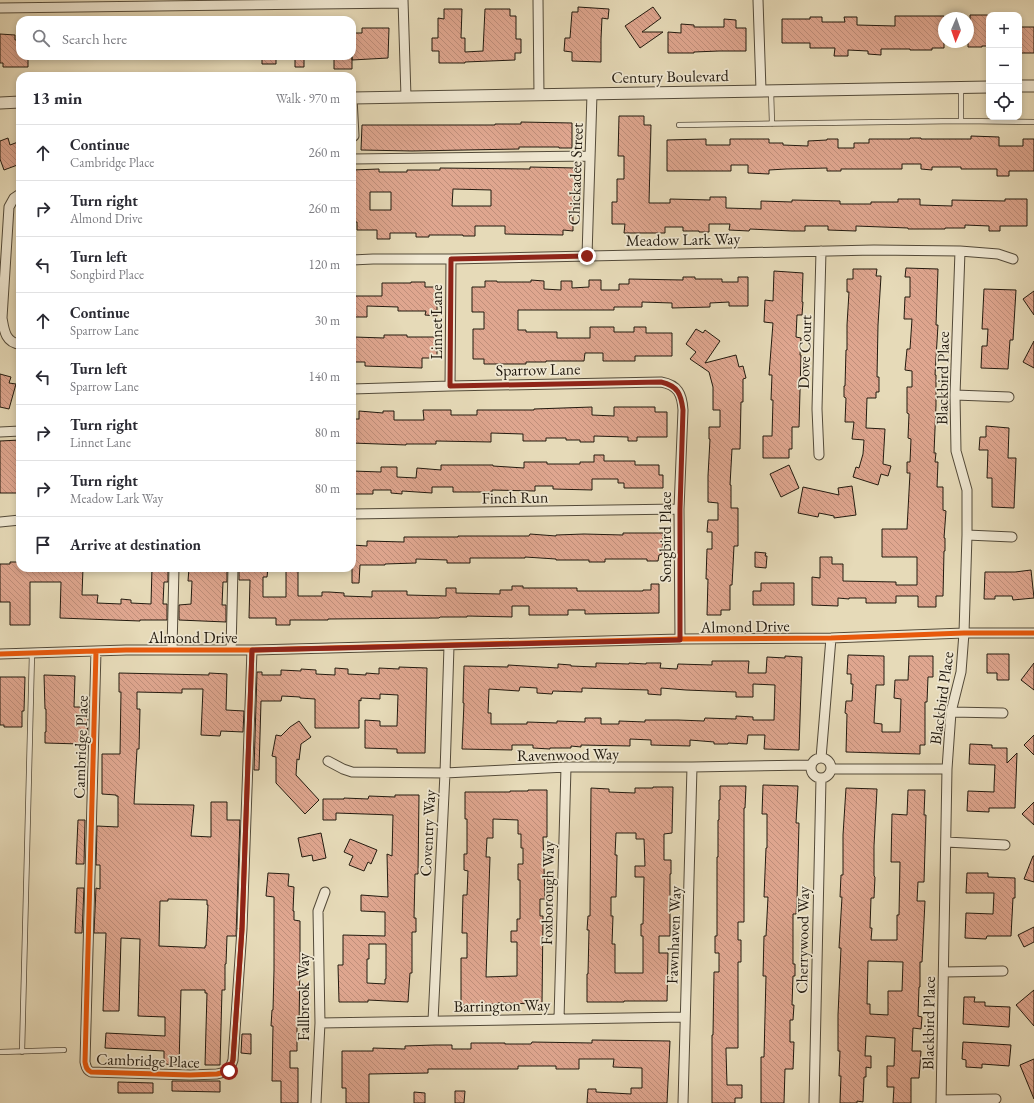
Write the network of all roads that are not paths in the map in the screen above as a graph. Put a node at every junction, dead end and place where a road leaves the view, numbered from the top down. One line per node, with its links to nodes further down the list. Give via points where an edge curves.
1 (538, 0): 10 (street)
2 (758, 0): 9 (street)
3 (403, 1): 4 (street); 12 (street)
4 (0, 8)
5 (986, 86): 8 (street, Century Boulevard)
6 (1022, 86): 7 (street)
7 (1034, 86)
8 (961, 87): 9 (street, Century Boulevard); 16 (lane)
9 (766, 90): 11 (street, Century Boulevard); 18 (lane)
10 (539, 94): 11 (street, Century Boulevard); 12 (street, Century Boulevard)
11 (592, 94): 20 (street, Chickadee Street)
12 (406, 97): 13 (street, Century Boulevard)
13 (356, 98)
14 (16, 102): 15 (street)
15 (0, 103)
16 (961, 121): 17 (lane); 18 (lane)
17 (1034, 122)
18 (772, 124): 19 (lane)
19 (679, 125)
20 (590, 156): 21 (street); 25 (street, Chickadee Street)
21 (356, 160)
22 (16, 197): 29 (street, via 8,207 2,318 4,332)
23 (821, 251): 24 (street, Meadow Lark Way); 25 (street, Meadow Lark Way); 37 (street, Dove Court, via 817,409)
24 (960, 251): 27 (street, Meadow Lark Way, via 998,254); 32 (street, Blackbird Place)
25 (587, 256): 26 (street, Meadow Lark Way)
26 (451, 259): 28 (street, Meadow Lark Way); 30 (street, Linnet Lane)
27 (1013, 259)
28 (356, 260)
29 (16, 344)
30 (450, 386): 31 (street, Sparrow Lane); 36 (street, Sparrow Lane, via 661,382 677,390 682,399)
31 (356, 389)
32 (956, 395): 33 (street); 42 (street, Blackbird Place, via 956,451 967,490)
33 (1009, 397)
34 (0, 432): 35 (street)
35 (16, 432)
36 (682, 434): 38 (street, Songbird Place)
37 (819, 455)
38 (680, 509): 39 (street, Finch Run); 49 (street, Songbird Place)
39 (356, 514)
40 (16, 520): 41 (street)
41 (0, 522)
42 (967, 535): 43 (street); 46 (street, Blackbird Place)
43 (1012, 537)
44 (174, 572): 51 (street)
45 (233, 572): 52 (street)
46 (964, 633): 47 (street, Almond Drive); 48 (street, Almond Drive); 57 (street, Blackbird Place, via 960,672)
47 (1034, 633)
48 (831, 638): 49 (street, Almond Drive); 59 (street)
49 (680, 640): 50 (street, Almond Drive)
50 (449, 646): 53 (street, Almond Drive); 66 (street, Coventry Way)
51 (172, 649): 52 (street, Almond Drive); 54 (street, Almond Drive)
52 (231, 650): 53 (street, Almond Drive)
53 (252, 650): 54 (street, Cambridge Place, via 242,929 233,1060 229,1071 190,1075 91,1072 86,1067)
54 (96, 651): 55 (street, Almond Drive)
55 (32, 653): 56 (street, Almond Drive); 79 (lane)
56 (0, 654)
57 (951, 712): 58 (street); 65 (street, Blackbird Place)
58 (1003, 713)
59 (820, 758): 61 (street); 64 (street, via 829,762)
60 (328, 761): 66 (street, Ravenwood Way, via 352,772)
61 (811, 766): 63 (street, Ravenwood Way); 67 (street, via 814,775)
62 (566, 767): 63 (street, Ravenwood Way); 66 (street, Ravenwood Way); 74 (street, Foxborough Way)
63 (692, 767): 73 (street, Fawnhaven Way)
64 (831, 769): 65 (street); 67 (street, via 828,775)
65 (947, 769): 68 (street, Blackbird Place)
66 (445, 773): 75 (street, Coventry Way)
67 (820, 778): 84 (street, Cherrywood Way)
68 (946, 842): 69 (street); 72 (street, Blackbird Place)
69 (1005, 844)
70 (325, 892): 76 (street, Fallbrook Way, via 318,911)
71 (1003, 971): 72 (street)
72 (944, 972): 81 (street, Blackbird Place)
73 (685, 1017): 74 (street, Barrington Way); 83 (street, Fawnhaven Way)
74 (559, 1019): 75 (street, Barrington Way)
75 (433, 1021): 76 (street, Barrington Way)
76 (320, 1024): 82 (street, Fallbrook Way)
77 (64, 1050): 79 (lane)
78 (0, 1052): 79 (lane)
79 (22, 1052)
80 (996, 1099): 81 (street)
81 (941, 1102)
82 (316, 1103)
83 (683, 1103)
84 (814, 1103)

